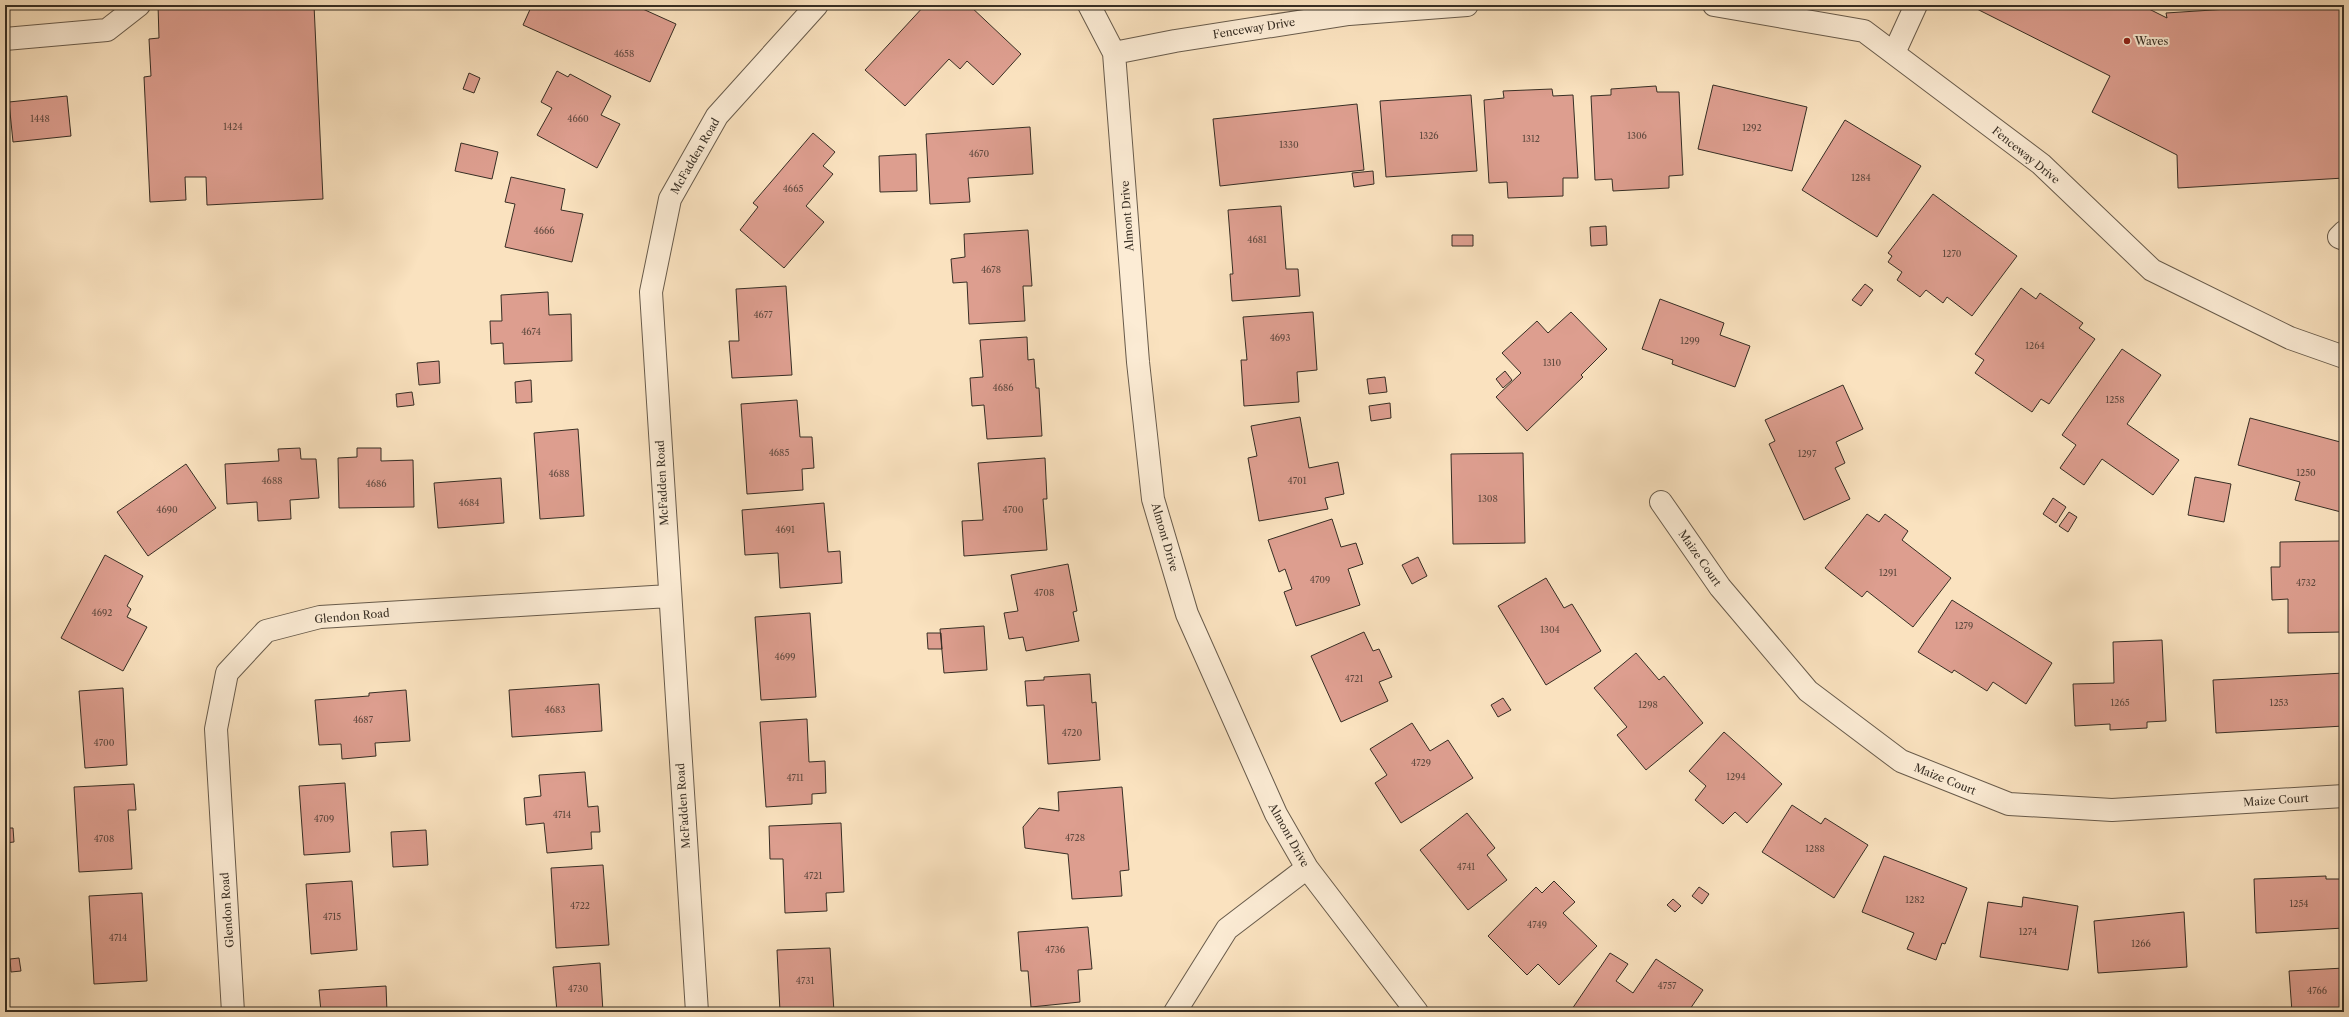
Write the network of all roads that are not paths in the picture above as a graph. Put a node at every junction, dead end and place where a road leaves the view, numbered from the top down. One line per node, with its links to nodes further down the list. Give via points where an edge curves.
1 (139, 5): 8 (street, via 107,30)
2 (817, 5): 15 (street, McFadden Road, via 718,116 670,199 651,292)
3 (1089, 5): 9 (street, Almont Drive)
4 (1467, 5): 7 (street, Fenceway Drive, via 1349,14)
5 (1714, 5): 10 (street, Fenceway Drive, via 1864,31)
6 (1916, 5): 10 (street)
7 (1281, 14): 9 (street, Fenceway Drive)
8 (5, 39)
9 (1114, 53): 17 (street, Almont Drive, via 1138,362 1153,499 1187,614 1276,814)
10 (1894, 53): 13 (street, Fenceway Drive, via 2041,164 2152,270 2290,338)
11 (2344, 232): 12 (street, via 2339,236)
12 (2344, 239)
13 (2344, 357)
14 (1661, 502): 16 (street, Maize Court, via 1720,587 1808,691 1901,761 2008,804 2112,810)
15 (669, 596): 18 (street, Glendon Road, via 320,616 266,631 227,673 216,729); 19 (street, McFadden Road)
16 (2344, 796)
17 (1307, 868): 20 (street, via 1227,929); 21 (street, Almont Drive)
18 (233, 1012)
19 (696, 1012)
20 (1175, 1012)
21 (1417, 1012)

